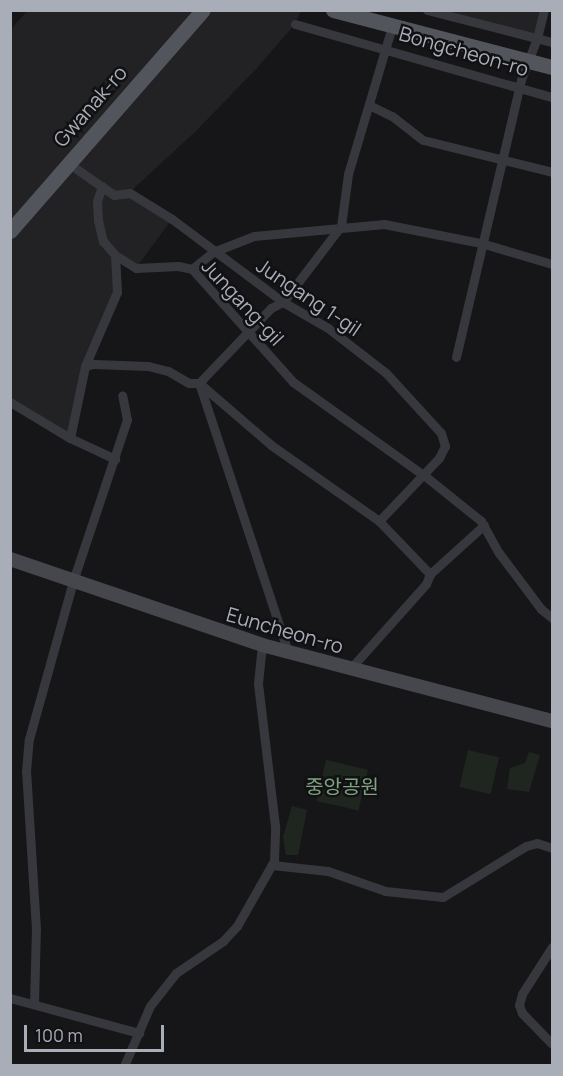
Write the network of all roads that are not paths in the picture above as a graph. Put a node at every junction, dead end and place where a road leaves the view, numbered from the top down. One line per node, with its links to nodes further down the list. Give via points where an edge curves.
1 (203, 10): 16 (main road, Gwanak-ro)
2 (333, 10): 5 (main road, Bongcheon-ro)
3 (427, 10): 7 (street, Bongcheon-ro)
4 (544, 10): 7 (street, Bongcheon-ro)
5 (384, 20): 9 (street); 10 (main road, Bongcheon-ro)
6 (295, 24): 9 (street, Bongcheon-ro)
7 (537, 38): 8 (street, Bongcheon-ro); 10 (street, Bongcheon-ro)
8 (552, 42)
9 (386, 50): 12 (street, Bongcheon-ro); 14 (street)
10 (526, 61): 11 (main road, Bongcheon-ro); 12 (street)
11 (552, 67)
12 (519, 88): 13 (street, Bongcheon-ro); 15 (street)
13 (552, 97)
14 (369, 105): 15 (street, via 392,116 423,140); 19 (street, via 348,174)
15 (503, 160): 17 (street); 21 (street)
16 (68, 163): 18 (street); 20 (main road, Gwanak-ro)
17 (552, 172)
18 (102, 186): 22 (street, Jungang 1-gil, via 114,195 130,193 172,219); 23 (street, via 97,201 98,220 103,241)
19 (341, 226): 21 (street, via 384,224); 22 (street, via 254,236); 26 (street)
20 (10, 231)
21 (481, 243): 24 (street); 28 (street)
22 (213, 252): 25 (street); 26 (street, Jungang 1-gil)
23 (115, 255): 25 (street, Jungang-gil, via 136,268); 29 (street, via 117,292)
24 (552, 264)
25 (192, 268): 27 (street, Jungang-gil)
26 (283, 302): 27 (street); 35 (street, Jungang 1-gil, via 328,328 386,374 441,433 445,443 442,453)
27 (246, 332): 30 (street); 35 (street, Jungang-gil, via 306,393)
28 (456, 357)
29 (85, 366): 30 (street, via 148,366 168,371 189,383); 33 (street)
30 (199, 383): 36 (street, via 271,445); 43 (street)
31 (122, 395): 34 (street, via 127,420)
32 (10, 402): 33 (street)
33 (70, 438): 34 (street)
34 (115, 459): 40 (street)
35 (425, 476): 36 (street); 37 (street, Jungang-gil)
36 (379, 521): 39 (street)
37 (484, 525): 39 (street); 41 (street, Jungang-gil, via 499,553)
38 (10, 559): 40 (main road, Euncheon-ro)
39 (430, 574): 44 (street, via 426,584)
40 (73, 581): 42 (main road, Euncheon-ro); 50 (street, via 40,695 27,758 36,928)
41 (551, 614)
42 (262, 645): 43 (main road, Euncheon-ro); 47 (street, via 258,683 275,826)
43 (288, 652): 44 (main road, Euncheon-ro)
44 (350, 669): 45 (main road, Euncheon-ro)
45 (552, 721)
46 (552, 848): 47 (street, via 537,843 526,846 442,897 385,891 328,871)
47 (272, 865): 51 (street, via 237,926 223,941 176,973 150,1006)
48 (552, 947): 52 (street, via 519,1005)
49 (10, 998): 50 (street)
50 (34, 1003): 51 (street)
51 (139, 1033): 53 (street)
52 (552, 1044)
53 (124, 1065)

